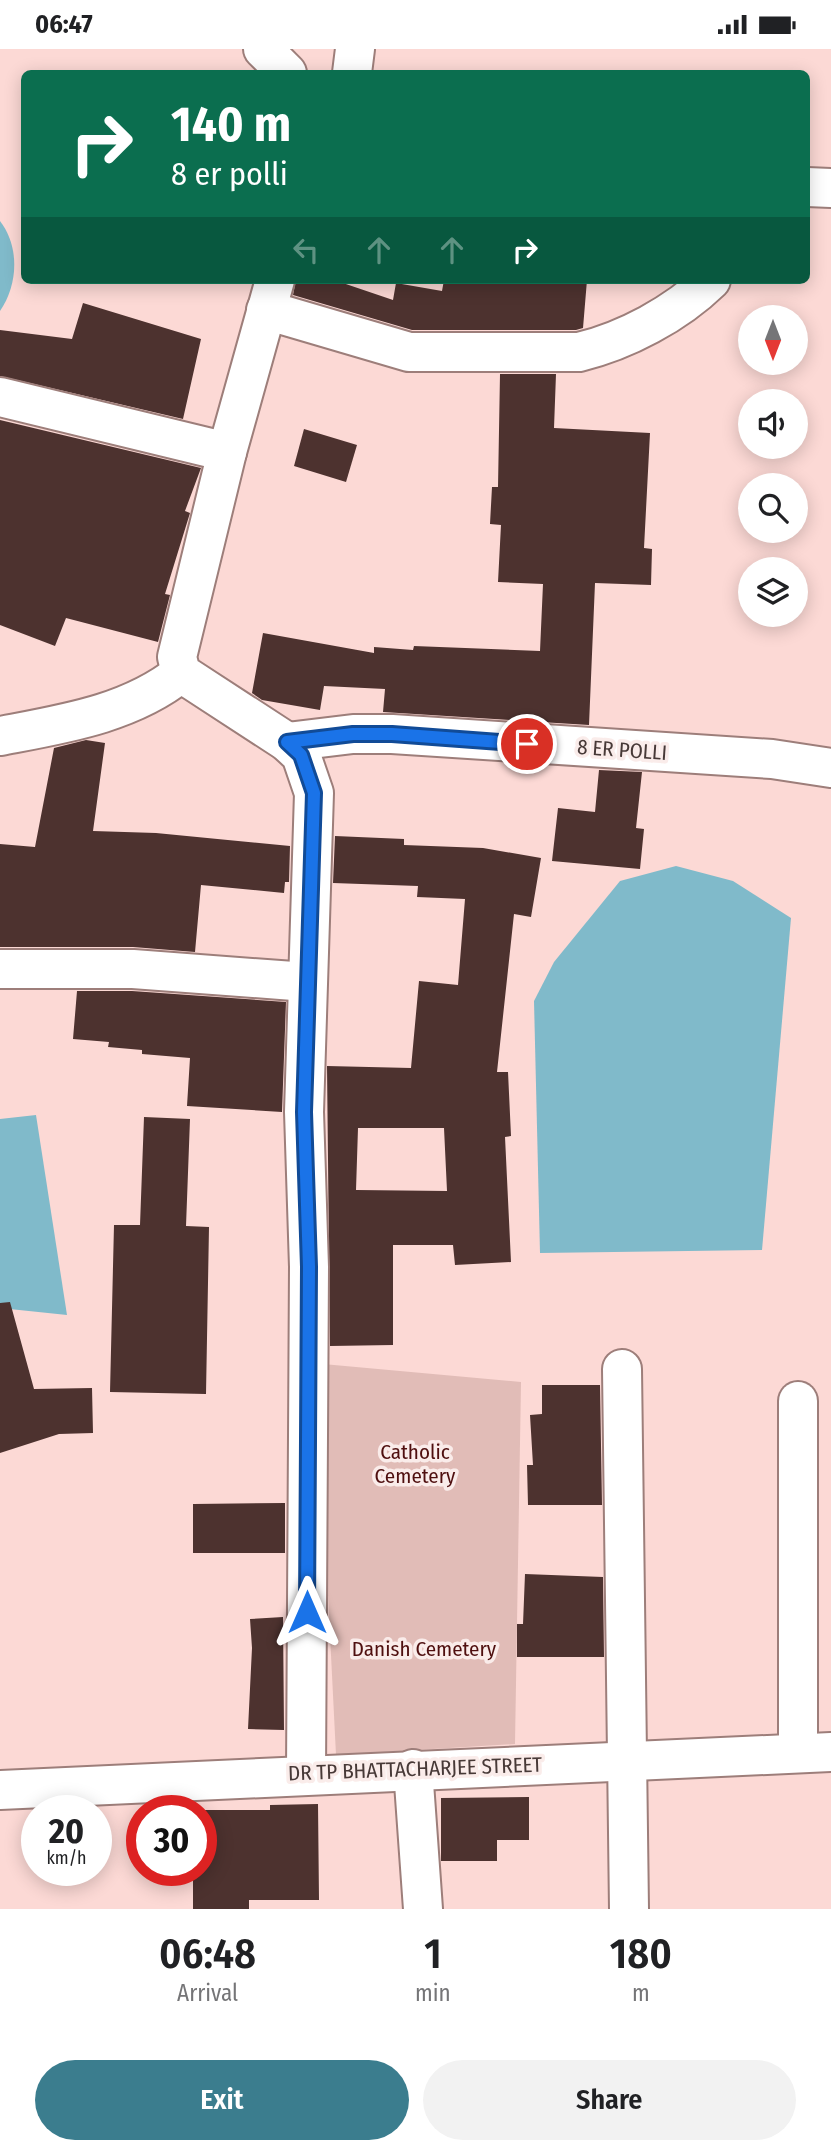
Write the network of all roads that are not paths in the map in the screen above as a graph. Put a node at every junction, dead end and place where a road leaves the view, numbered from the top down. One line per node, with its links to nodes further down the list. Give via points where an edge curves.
1 (263, 49): 3 (street)
2 (355, 49): 4 (street)
3 (284, 70)
4 (352, 70)
5 (810, 187): 6 (street)
6 (831, 188)
7 (705, 284): 8 (street, via 667,313 599,348 579,352 408,352)
8 (271, 295): 10 (street)
9 (0, 397): 10 (street)
10 (227, 452): 11 (street, via 178,647)
11 (181, 673): 12 (street, via 160,690 130,704); 13 (street)
12 (0, 736)
13 (287, 742): 14 (street, 8 ER POLLI, via 392,734 772,759); 16 (street, via 301,755 314,793)
14 (831, 768)
15 (0, 969): 16 (street, via 133,969)
16 (307, 982): 22 (street)
17 (622, 1369): 20 (street)
18 (798, 1401): 19 (street)
19 (814, 1752): 20 (street, DR TP BHATTACHARJEE STREET)
20 (625, 1761): 21 (street, DR TP BHATTACHARJEE STREET); 25 (street)
21 (413, 1769): 22 (street, DR TP BHATTACHARJEE STREET); 24 (street)
22 (306, 1774): 23 (street, DR TP BHATTACHARJEE STREET)
23 (0, 1790)
24 (423, 1909)
25 (629, 1909)

